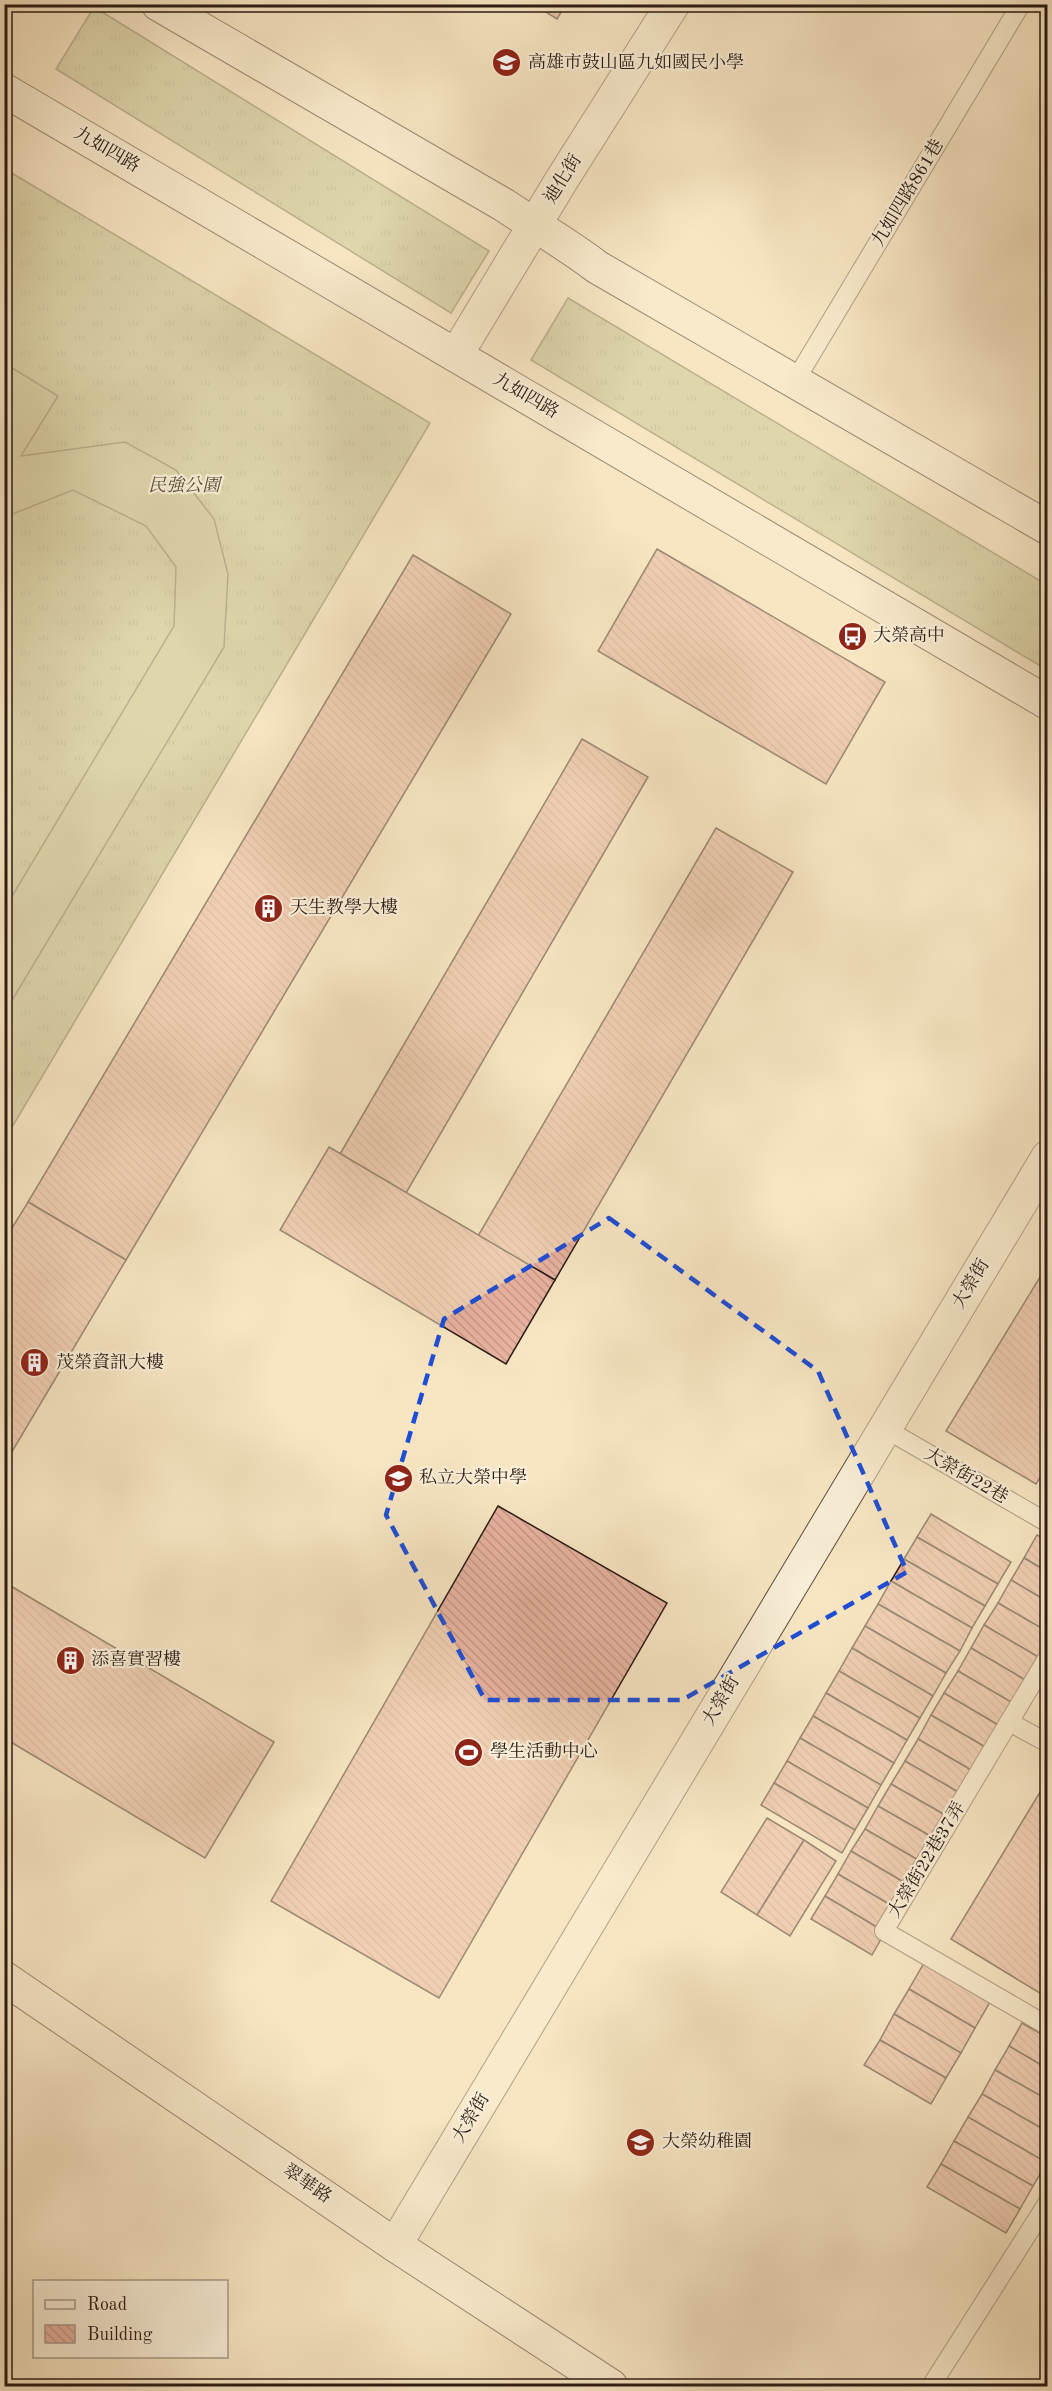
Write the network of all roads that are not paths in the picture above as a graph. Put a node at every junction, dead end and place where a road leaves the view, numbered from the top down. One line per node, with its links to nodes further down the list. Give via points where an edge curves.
1 (158, 4): 5 (street)
2 (673, 4): 5 (street, 迪化街)
3 (1021, 4): 7 (lane, 九如四路861巷)
4 (4, 90): 6 (street, 九如四路)
5 (534, 226): 6 (street, 迪化街); 7 (street, via 597,267)
6 (456, 355): 9 (street, 九如四路)
7 (795, 381): 8 (street)
8 (1047, 528)
9 (1047, 703)
10 (1047, 1157): 11 (street, 大榮街)
11 (884, 1428): 12 (lane, 大榮街22巷); 19 (street, 大榮街)
12 (1047, 1523)
13 (1047, 1657): 14 (lane, 大榮街22巷37弄)
14 (1009, 1722): 15 (lane); 17 (lane, 大榮街22巷37弄, via 884,1931)
15 (1047, 1743)
16 (4, 1978): 19 (street, 翠華路)
17 (1047, 2026)
18 (1047, 2202): 21 (lane)
19 (395, 2245): 20 (street, 翠華路)
20 (611, 2386)
21 (931, 2386)

